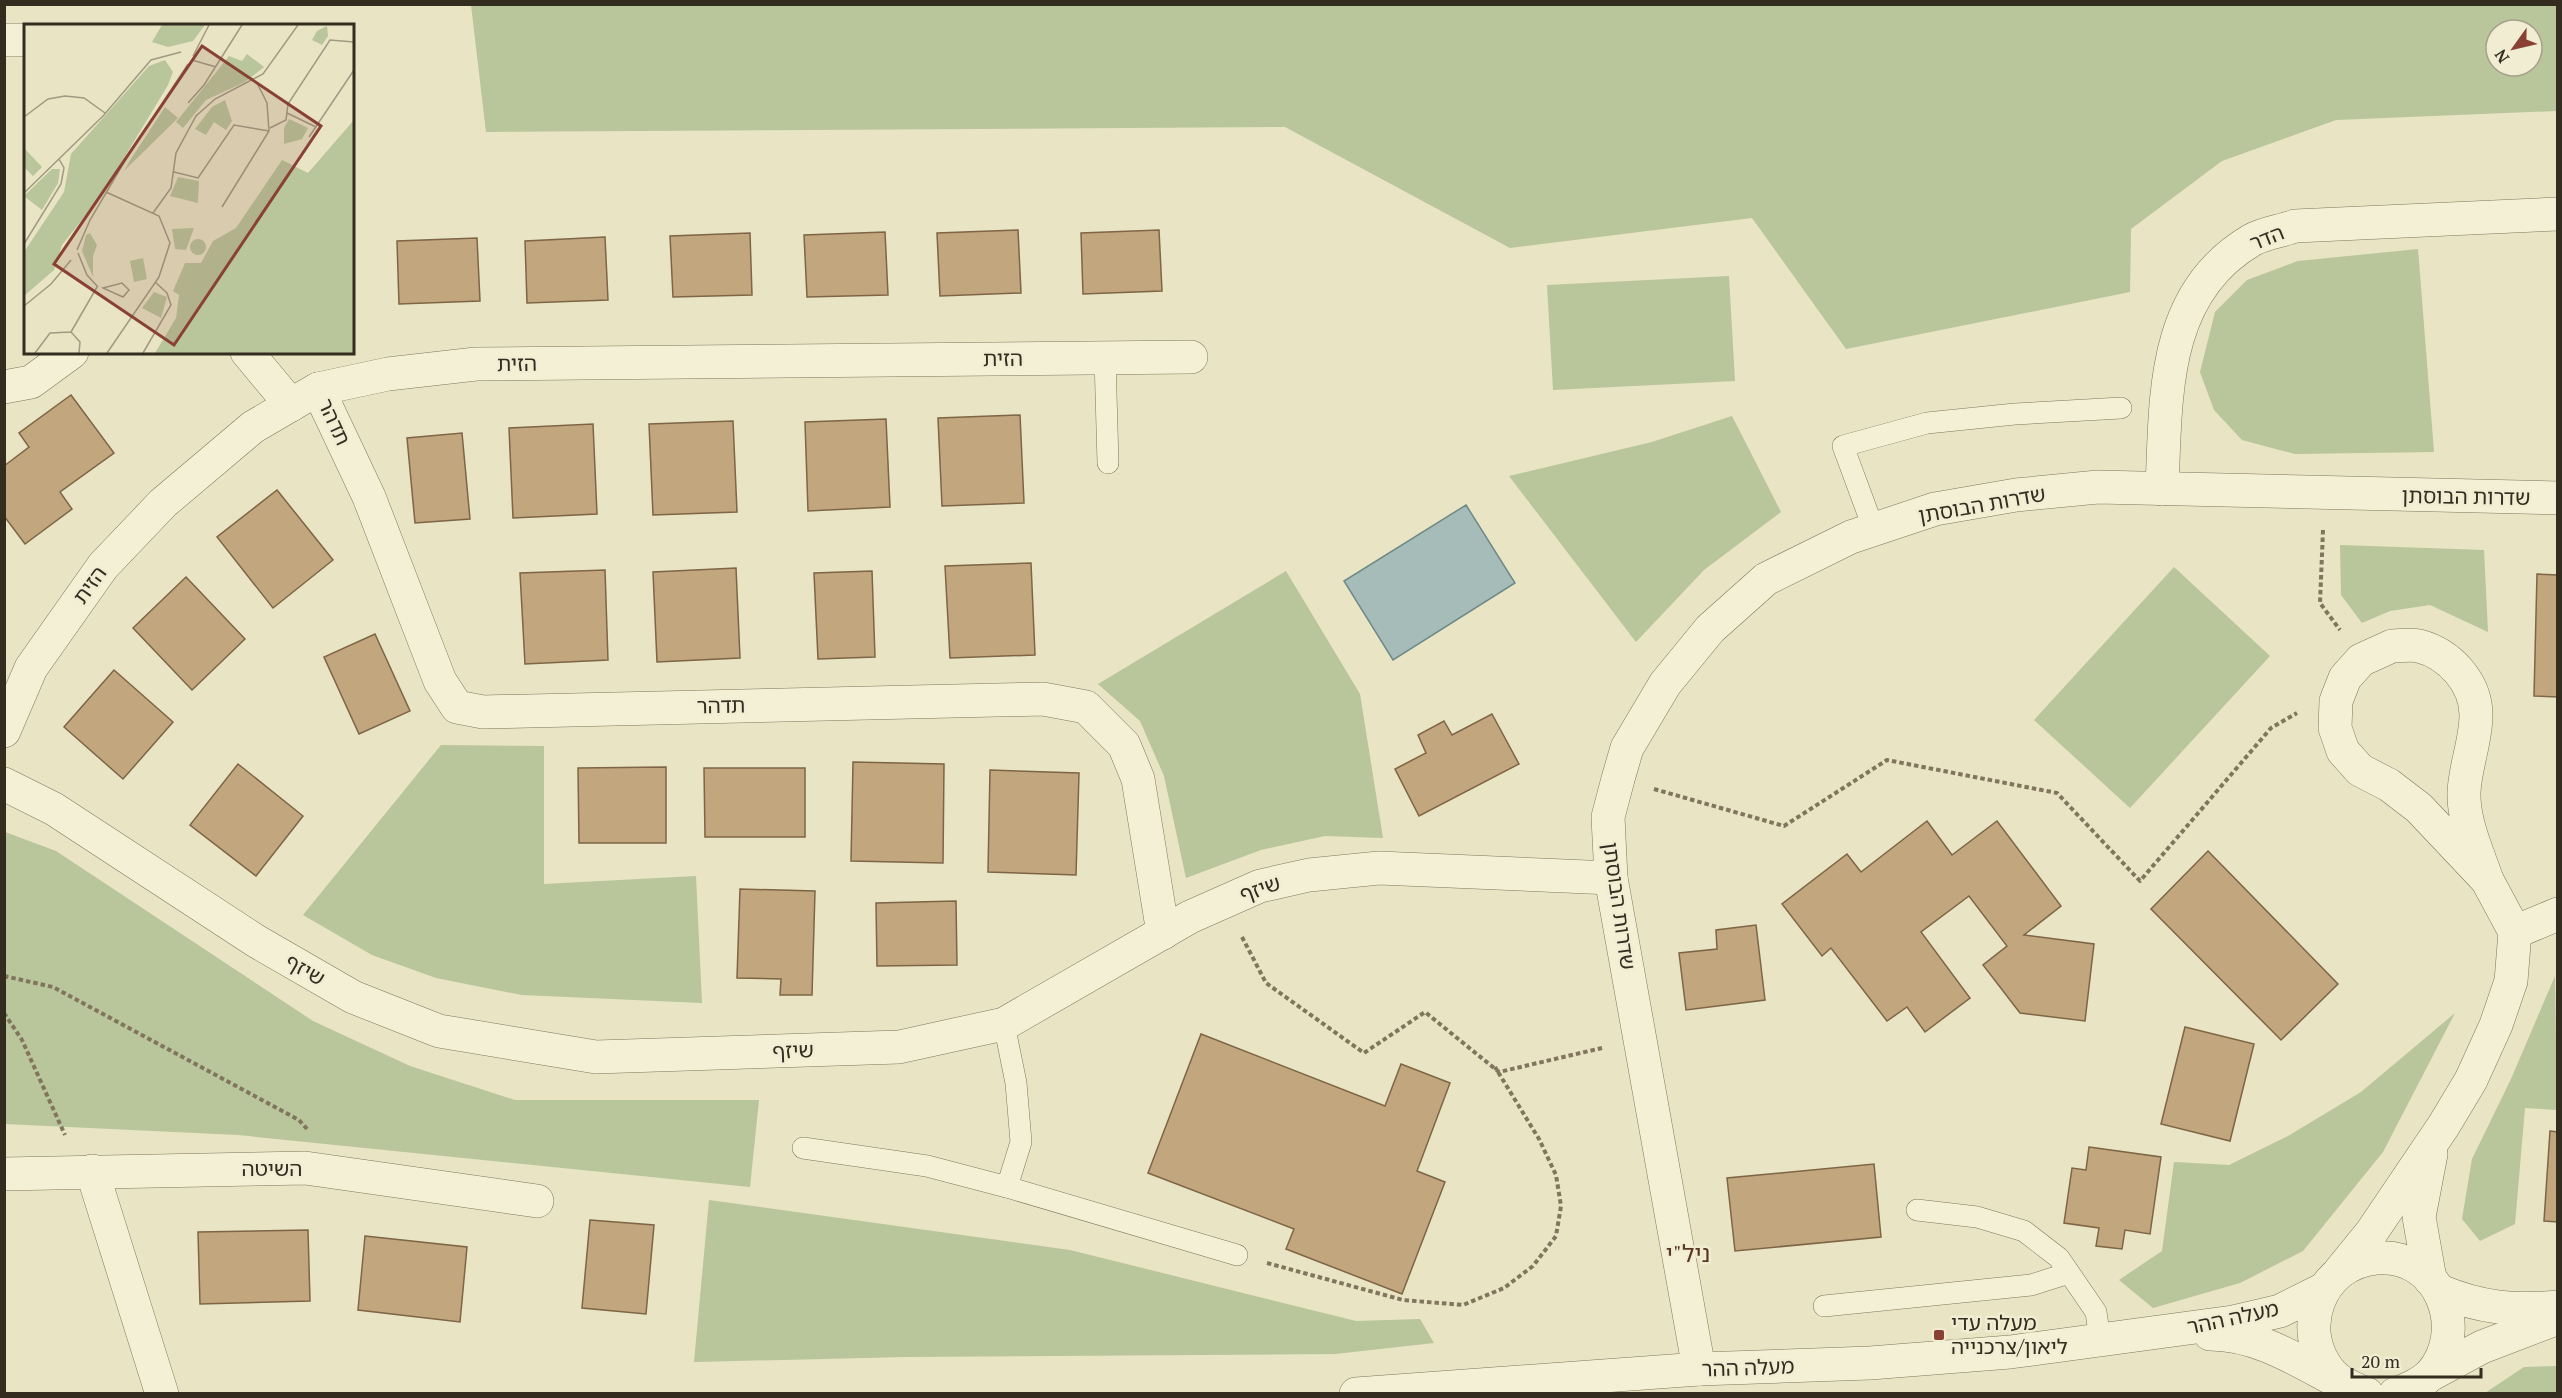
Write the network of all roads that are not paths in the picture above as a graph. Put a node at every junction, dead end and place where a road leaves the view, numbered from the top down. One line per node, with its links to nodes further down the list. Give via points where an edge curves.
1 (4, 40): 2 (street)
2 (24, 40)
3 (2558, 214): 12 (street, הדר, via 2295,226 2254,239 2222,260 2194,294 2178,334 2167,383)
4 (69, 354): 8 (street, via 31,382)
5 (250, 354): 9 (street, תדהר)
6 (1191, 357): 7 (street, הזית)
7 (1105, 358): 9 (street, הזית, via 477,364 388,374); 11 (lane)
8 (4, 387)
9 (305, 397): 15 (street, הזית, via 253,427 163,503 103,566 31,669); 21 (street, תדהר, via 369,497 440,681 457,707 483,712 1043,699 1086,707 1124,745 1138,779)
10 (2121, 408): 14 (lane, via 1927,423 1843,446)
11 (1108, 463)
12 (2162, 489): 13 (street, שדרות הבוסתן); 14 (street, שדרות הבוסתן, via 2098,487 2016,495 1935,509)
13 (2558, 498)
14 (1874, 530): 17 (street, שדרות הבוסתן, via 1851,537 1766,579 1710,629 1665,684 1627,748 1618,779 1608,818)
15 (4, 731)
16 (4, 784): 22 (street, שיזף, via 54,809 255,941 353,998 439,1031 596,1057 899,1047)
17 (1611, 878): 21 (street, שיזף, via 1379,868 1309,875 1260,886); 39 (street, שדרות הבוסתן)
18 (2487, 880): 18 (street, via 2469,826 2464,793 2476,715 2469,686 2455,665 2435,651 2417,646 2392,646 2361,660 2345,678 2336,701 2335,728 2343,751 2360,770 2389,785 2419,808); 20 (street)
19 (2558, 914): 20 (street)
20 (2515, 932): 23 (street, via 2511,981 2496,1025 2471,1080)
21 (1163, 933): 22 (street, שיזף)
22 (1004, 1024): 27 (lane, via 1016,1083 1021,1142)
23 (2444, 1125): 32 (street, via 2371,1233); 33 (street, via 2428,1159 2420,1216)
24 (803, 1148): 27 (lane, via 927,1166)
25 (87, 1171): 26 (street, השיטה); 28 (street, השיטה, via 305,1168); 42 (street)
26 (4, 1174)
27 (1007, 1187): 30 (lane)
28 (537, 1201)
29 (1917, 1210): 31 (lane, via 1977,1217 2024,1231 2059,1258)
30 (1237, 1255)
31 (2069, 1273): 34 (lane, via 2031,1285); 38 (lane, via 2096,1312)
32 (2332, 1280): 33 (street, מעלה ההר, via 2357,1262 2377,1258 2415,1267); 37 (street, מעלה ההר, via 2280,1311 2233,1323); 41 (street, via 2314,1310 2313,1333 2319,1355 2332,1375)
33 (2435, 1285): 35 (street, מעלה ההר, via 2468,1303 2493,1308); 40 (street, via 2448,1312 2449,1335 2443,1357)
34 (1824, 1306)
35 (2558, 1307)
36 (2558, 1318): 40 (street, via 2482,1347)
37 (2139, 1335): 38 (street, מעלה ההר); 41 (street, מעלה ההר, via 2221,1334 2262,1342)
38 (2100, 1340): 39 (street, מעלה ההר, via 1870,1363)
39 (1699, 1369): 43 (street, מעלה ההר)
40 (2430, 1375): 44 (street)
41 (2359, 1391)
42 (162, 1394)
43 (1356, 1394)
44 (2395, 1394)

